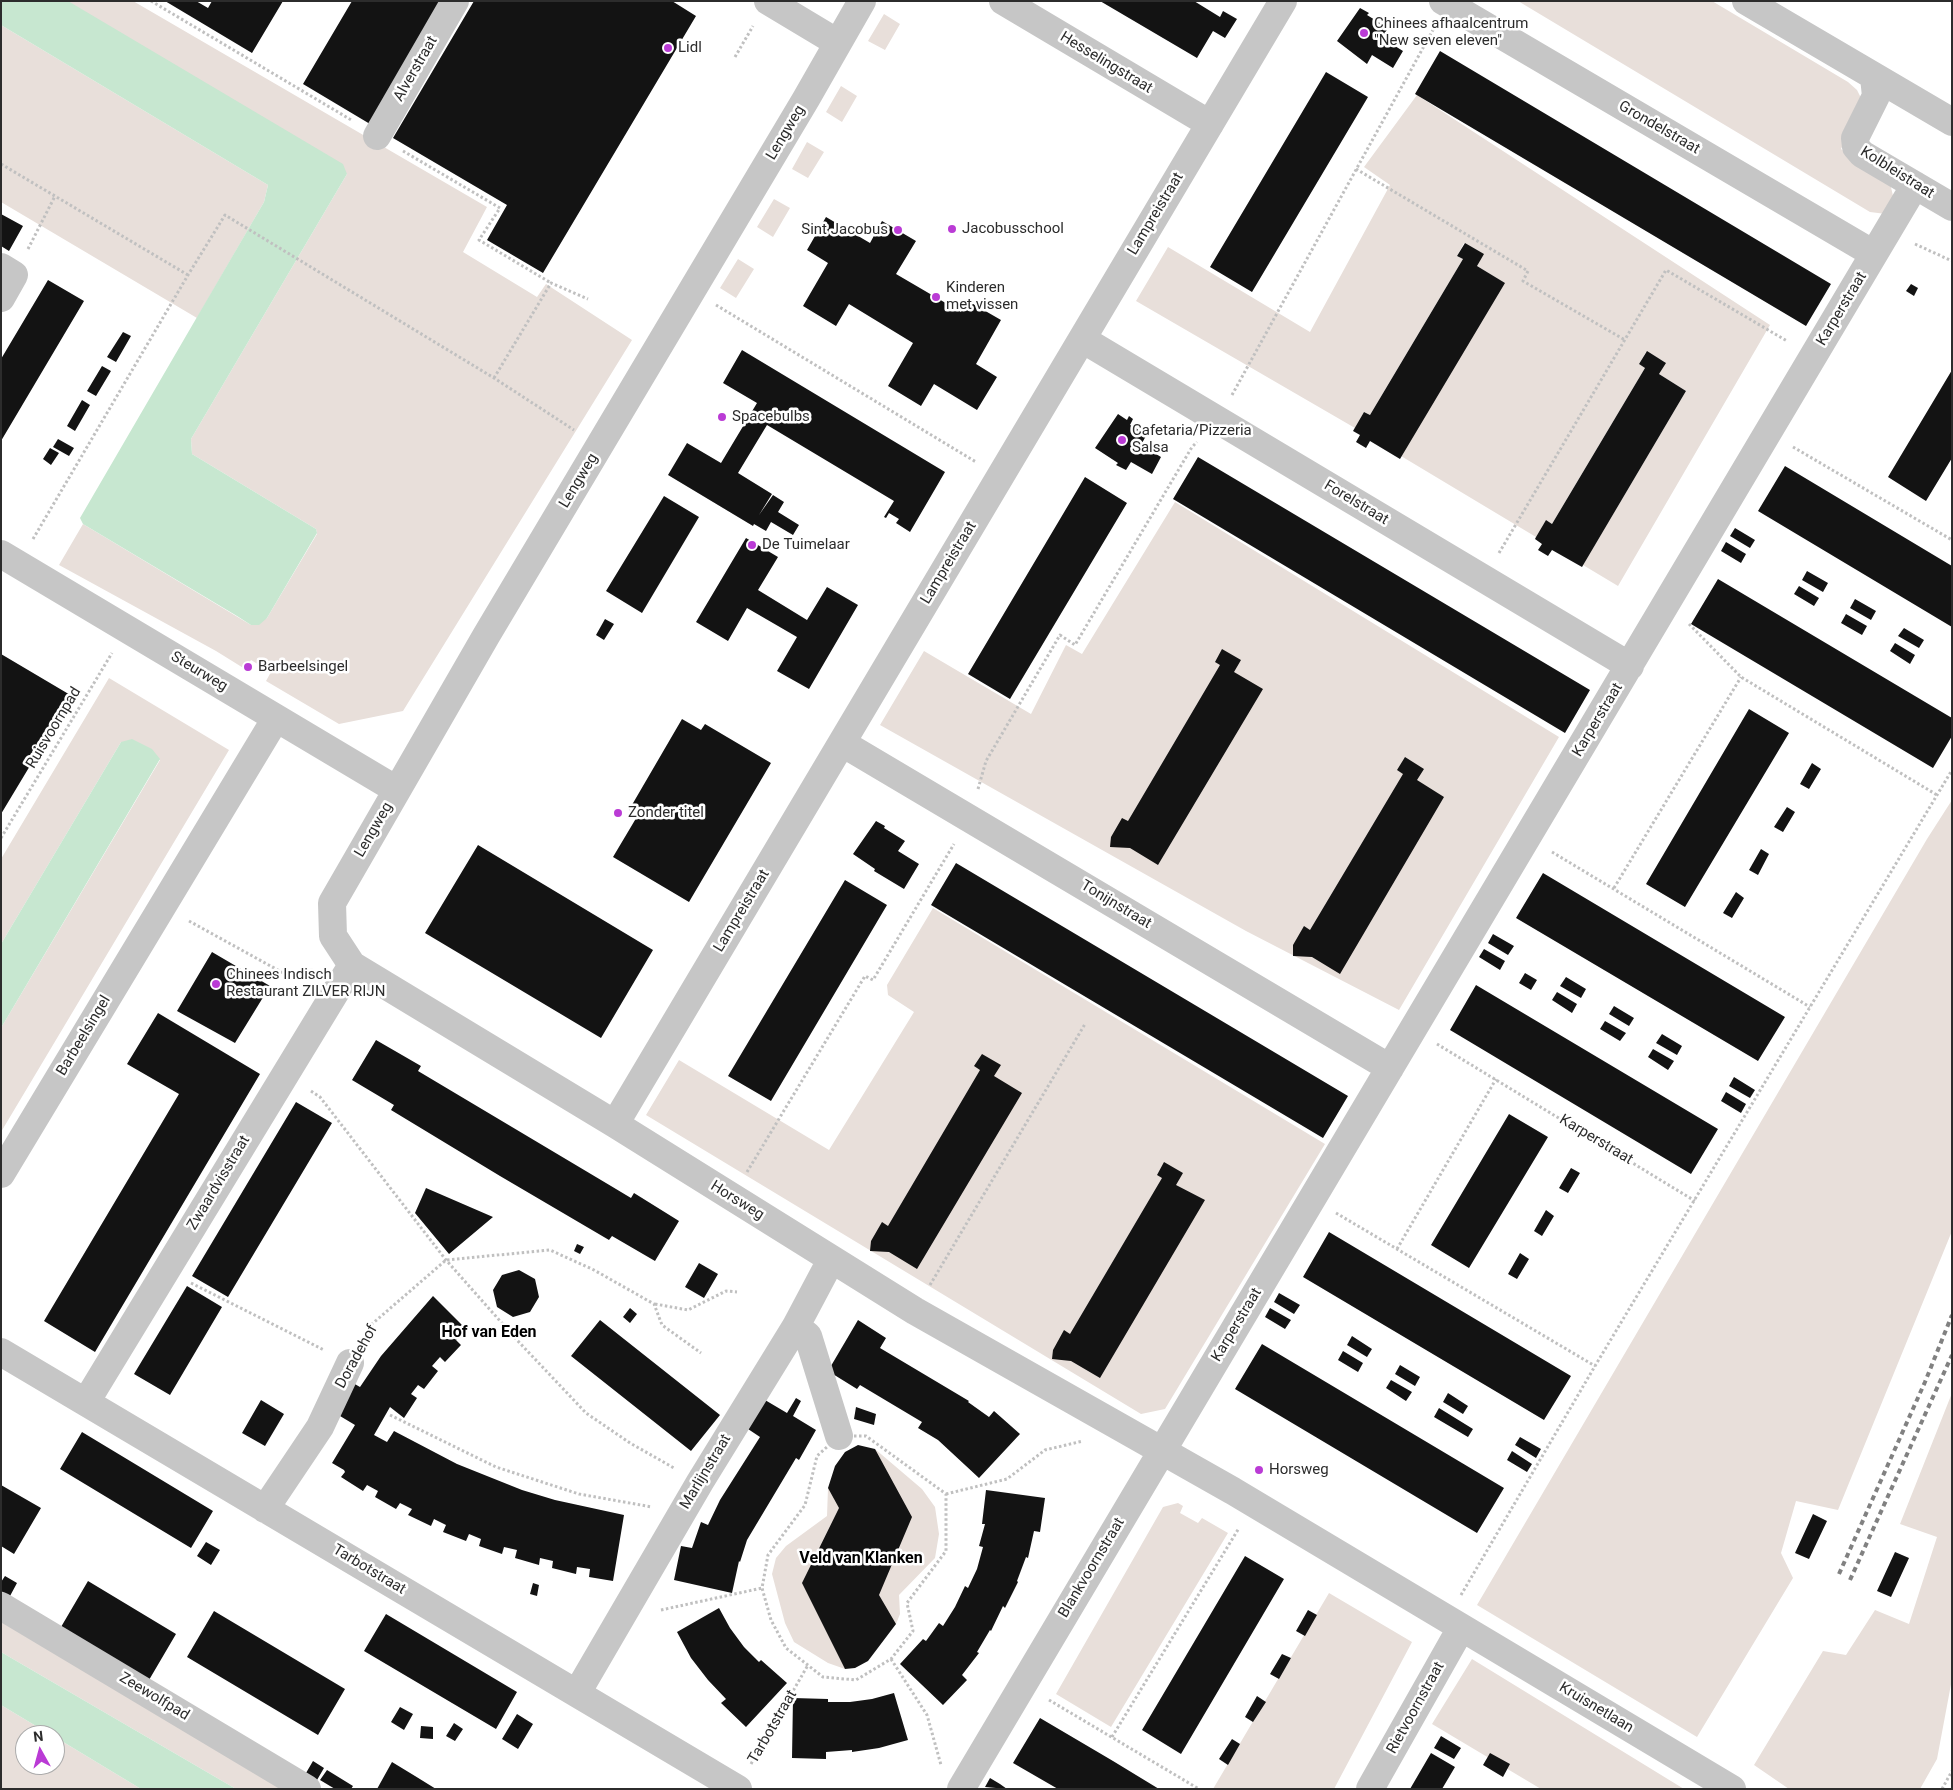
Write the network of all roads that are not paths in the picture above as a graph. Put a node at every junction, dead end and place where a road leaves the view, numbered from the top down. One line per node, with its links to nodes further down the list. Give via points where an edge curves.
1 (456, 1): 12 (street, Alverstraat)
2 (862, 1): 8 (street, Lengweg)
3 (1002, 1): 11 (street, Hesselingstraat)
4 (1746, 1): 9 (street)
5 (1445, 2): 15 (street, Grondelstraat)
6 (1275, 4): 11 (street, Lampreistraat)
7 (762, 11): 8 (street)
8 (838, 43): 21 (street, Lengweg)
9 (1874, 77): 10 (street); 13 (street, Kolbleistraat, via 1876,96 1855,138 1856,147 1862,154)
10 (1952, 122)
11 (1210, 124): 16 (street, Lampreistraat)
12 (377, 136)
13 (1916, 185): 14 (street, Kolbleistraat); 15 (street, Karperstraat)
14 (1952, 207)
15 (1880, 245): 18 (street, Karperstraat)
16 (1082, 339): 18 (street, Forelstraat); 20 (street, Lampreistraat)
17 (10, 559): 19 (street, Steurweg)
18 (1630, 666): 23 (street, Karperstraat)
19 (276, 718): 21 (street, Steurweg); 25 (street, Barbeelsingel)
20 (842, 743): 23 (street, Tonijnstraat); 24 (street, Lampreistraat)
21 (397, 790): 22 (street, Lengweg, via 332,903 333,936)
22 (352, 965): 24 (street, Horsweg); 30 (street, Zwaardvisstraat)
23 (1390, 1068): 32 (street, Karperstraat)
24 (616, 1124): 26 (street, Horsweg)
25 (1, 1174)
26 (831, 1260): 27 (street, Marlijnstraat); 32 (street, Horsweg, via 914,1311)
27 (796, 1326): 31 (street, via 808,1336); 36 (street, Marlijnstraat)
28 (1, 1352): 30 (street, Tarbotstraat)
29 (350, 1363): 33 (street, Doradehof, via 320,1427)
30 (86, 1402): 33 (street, Tarbotstraat)
31 (840, 1436)
32 (1162, 1451): 35 (street, Horsweg); 37 (street, Blankvoornstraat, via 1022,1685)
33 (265, 1509): 36 (street, Tarbotstraat)
34 (1, 1606): 39 (street, Zeewolfpad)
35 (1454, 1623): 40 (street, Rietvoornstraat); 41 (street, Kruisnetlaan)
36 (577, 1693): 38 (street, Tarbotstraat)
37 (951, 1780)
38 (738, 1788)
39 (307, 1789)
40 (1370, 1789)
41 (1732, 1789)

